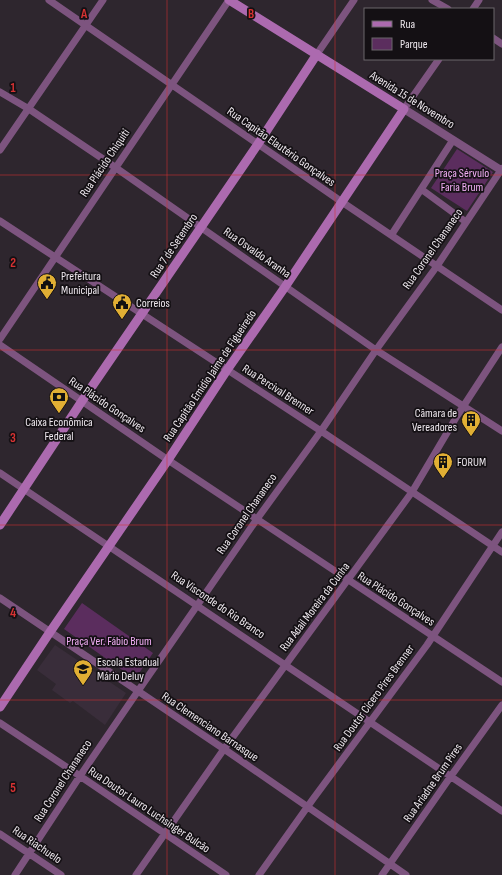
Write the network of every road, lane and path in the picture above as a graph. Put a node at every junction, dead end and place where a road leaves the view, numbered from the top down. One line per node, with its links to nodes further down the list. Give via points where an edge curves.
1 (49, 0): 7 (street, Rua Capitão Elautério Gonçalves)
2 (103, 0): 7 (street)
3 (229, 0): 8 (main road, Avenida 15 de Novembro); 10 (street, Rua Plácido Chiquiti)
4 (354, 0): 8 (street, Rua 7 de Setembro)
5 (432, 0): 6 (street)
6 (446, 8)
7 (86, 24): 10 (street, Rua Capitão Elautério Gonçalves); 12 (street)
8 (317, 54): 13 (main road, Avenida 15 de Novembro); 15 (main road, Rua 7 de Setembro)
9 (438, 60): 13 (street, Rua Capitão Emídio Jaime de Figueiredo)
10 (172, 84): 15 (street, Rua Capitão Elautério Gonçalves); 17 (street, Rua Plácido Chiquiti)
11 (0, 92): 12 (street, Rua Osvaldo Aranha)
12 (29, 109): 16 (street); 17 (street, Rua Osvaldo Aranha)
13 (404, 109): 14 (street, Avenida 15 de Novembro); 20 (main road, Rua Capitão Emídio Jaime de Figueiredo)
14 (453, 140): 18 (street, Avenida 15 de Novembro); 19 (street)
15 (258, 144): 20 (street, Rua Capitão Elautério Gonçalves); 23 (main road, Rua 7 de Setembro)
16 (0, 150)
17 (115, 168): 23 (street, Rua Osvaldo Aranha); 25 (street, Rua Plácido Chiquiti)
18 (502, 170): 22 (street, Rua Coronel Chananeco)
19 (421, 189): 22 (street); 24 (street)
20 (342, 202): 24 (street, Rua Capitão Elautério Gonçalves); 27 (main road, Rua Capitão Emídio Jaime de Figueiredo)
21 (0, 221): 25 (street, Rua Percival Brenner)
22 (466, 222): 26 (street, Rua Coronel Chananeco)
23 (201, 228): 27 (street, Rua Osvaldo Aranha); 29 (main road, Rua 7 de Setembro)
24 (392, 234): 26 (street, Rua Capitão Elautério Gonçalves)
25 (56, 258): 29 (street, Rua Percival Brenner); 30 (street, Rua Plácido Chiquiti)
26 (437, 266): 28 (street, Rua Capitão Elautério Gonçalves); 33 (street, Rua Coronel Chananeco)
27 (285, 287): 33 (street, Rua Osvaldo Aranha); 34 (main road, Rua Capitão Emídio Jaime de Figueiredo)
28 (502, 310)
29 (142, 315): 34 (street, Rua Percival Brenner); 35 (main road, Rua 7 de Setembro)
30 (0, 339)
31 (0, 344): 35 (street, Rua Plácido Gonçalves)
32 (502, 347): 36 (street, Rua Adail Moreira da Cunha)
33 (376, 350): 36 (street, Rua Osvaldo Aranha); 37 (street, Rua Coronel Chananeco)
34 (227, 370): 37 (street, Rua Percival Brenner); 39 (main road, Rua Capitão Emídio Jaime de Figueiredo)
35 (82, 401): 39 (street, Rua Plácido Gonçalves); 41 (main road, Rua 7 de Setembro)
36 (463, 406): 38 (street, Rua Osvaldo Aranha); 42 (street, Rua Adail Moreira da Cunha)
37 (321, 431): 42 (street, Rua Percival Brenner); 43 (street, Rua Coronel Chananeco)
38 (502, 431)
39 (168, 460): 43 (street, Rua Plácido Gonçalves); 46 (main road, Rua Capitão Emídio Jaime de Figueiredo)
40 (0, 473): 41 (street, Rua Visconde do Rio Branco)
41 (24, 489): 44 (main road, Rua 7 de Setembro); 46 (street, Rua Visconde do Rio Branco)
42 (412, 492): 47 (street, Rua Percival Brenner); 49 (street, Rua Adail Moreira da Cunha)
43 (257, 519): 49 (street, Rua Plácido Gonçalves); 51 (street, Rua Coronel Chananeco)
44 (0, 525)
45 (502, 532): 47 (street, Rua Doutor Cícero Pires Brenner)
46 (110, 546): 51 (street, Rua Visconde do Rio Branco); 52 (main road, Rua Capitão Emídio Jaime de Figueiredo)
47 (493, 546): 48 (street, Rua Percival Brenner); 53 (street, Rua Doutor Cícero Pires Brenner)
48 (502, 552)
49 (348, 581): 53 (street, Rua Plácido Gonçalves); 54 (street, Rua Adail Moreira da Cunha)
50 (0, 598): 52 (street, Rua Clemenciano Barnasque)
51 (197, 605): 54 (street, Rua Visconde do Rio Branco); 56 (street, Rua Coronel Chananeco)
52 (50, 632): 56 (street, Rua Clemenciano Barnasque); 58 (main road, Rua Capitão Emídio Jaime de Figueiredo)
53 (432, 636): 55 (street, Rua Plácido Gonçalves); 60 (street, Rua Doutor Cícero Pires Brenner)
54 (286, 664): 60 (street, Rua Visconde do Rio Branco); 61 (street, Rua Adail Moreira da Cunha)
55 (502, 682)
56 (138, 691): 61 (street, Rua Clemenciano Barnasque); 62 (street, Rua Coronel Chananeco)
57 (502, 705): 63 (street, Rua Ariadne Brum Pires)
58 (0, 707)
59 (0, 723): 62 (street, Rua Doutor Lauro Luchsinger Bulcão)
60 (370, 723): 63 (street, Rua Visconde do Rio Branco); 64 (street, Rua Doutor Cícero Pires Brenner)
61 (224, 749): 64 (street, Rua Clemenciano Barnasque); 67 (street, Rua Adail Moreira da Cunha)
62 (80, 776): 67 (street, Rua Doutor Lauro Luchsinger Bulcão); 68 (street, Rua Coronel Chananeco)
63 (451, 776): 65 (street, Rua Visconde do Rio Branco); 69 (street, Rua Ariadne Brum Pires)
64 (307, 807): 69 (street, Rua Clemenciano Barnasque); 74 (street, Rua Doutor Cícero Pires Brenner)
65 (502, 811)
66 (0, 834): 68 (street, Rua Riachuelo)
67 (165, 834): 72 (street, Rua Adail Moreira da Cunha); 73 (street, Rua Doutor Lauro Luchsinger Bulcão)
68 (30, 854): 70 (street, Rua Coronel Chananeco); 71 (street, Rua Riachuelo)
69 (389, 864): 75 (street, Rua Ariadne Brum Pires); 76 (street, Rua Clemenciano Barnasque)
70 (15, 875)
71 (61, 875)
72 (136, 875)
73 (226, 875)
74 (259, 875)
75 (382, 875)
76 (406, 875)

